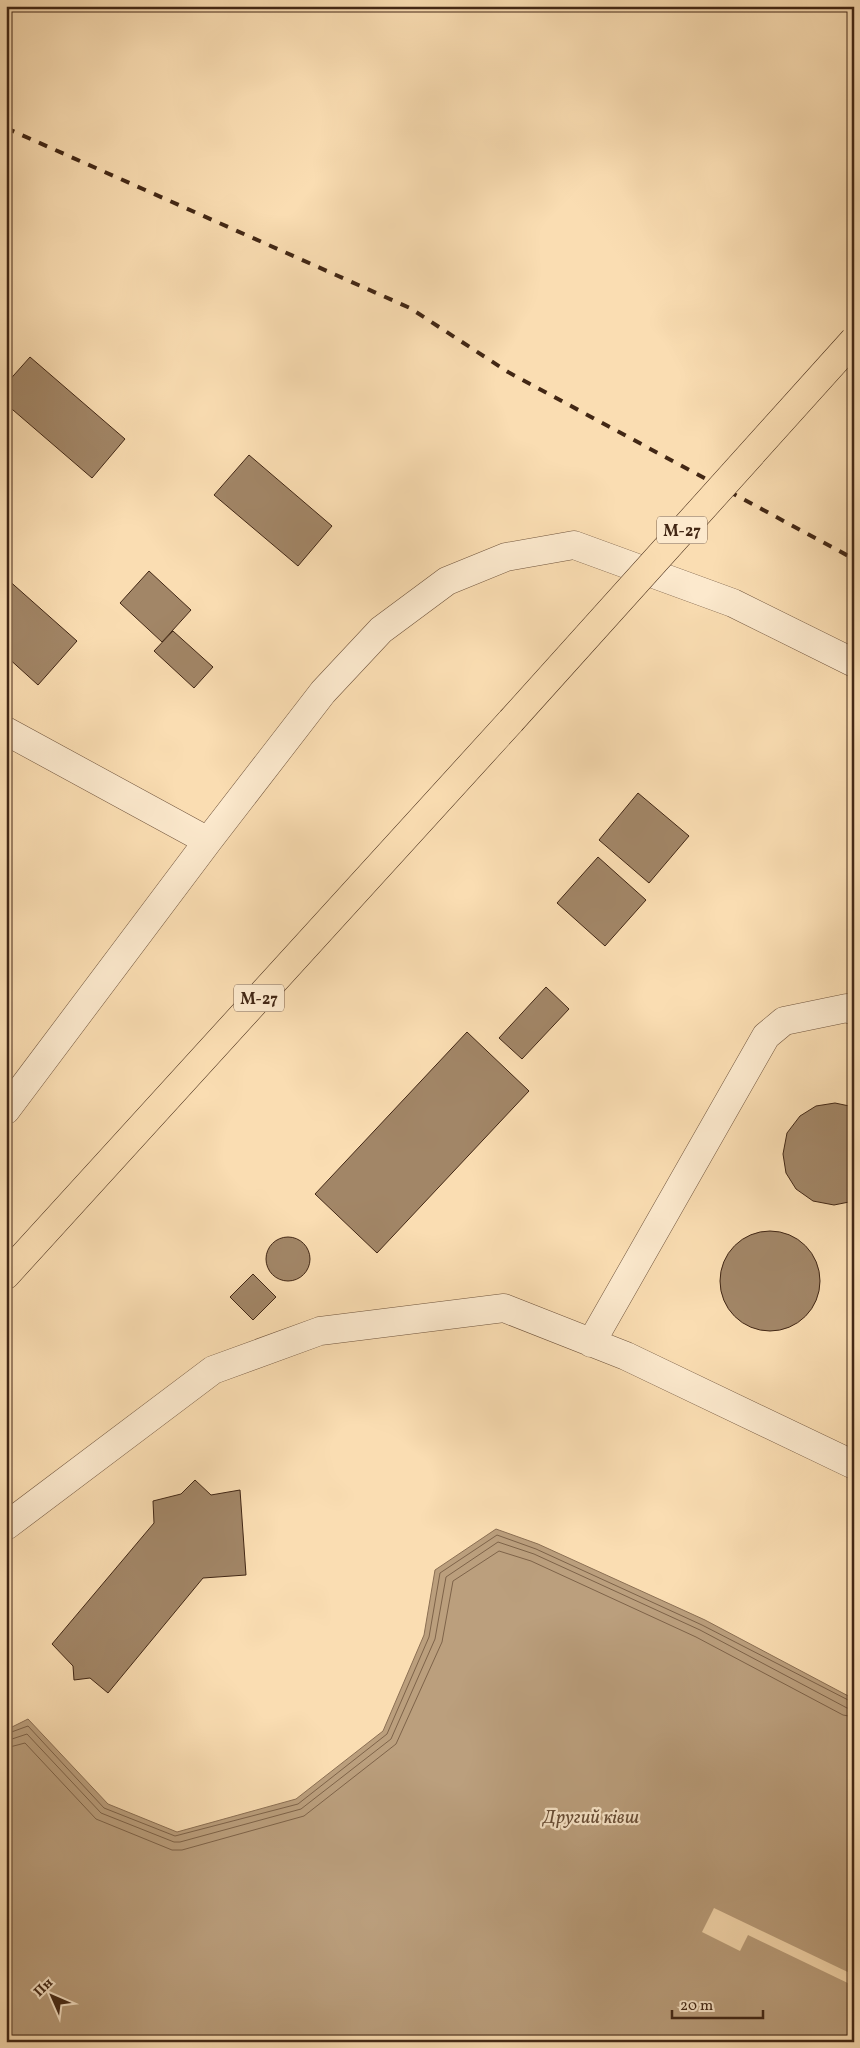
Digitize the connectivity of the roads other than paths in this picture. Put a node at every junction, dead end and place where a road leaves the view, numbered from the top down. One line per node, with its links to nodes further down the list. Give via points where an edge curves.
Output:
1 (854, 340): 7 (main road, М-27, bridge)
2 (854, 663): 4 (lane, via 733,603 574,545 506,557 447,582 381,630 323,692)
3 (6, 731): 4 (lane)
4 (208, 841): 6 (lane)
5 (854, 1011): 8 (lane, via 848,1008 784,1021 766,1036)
6 (6, 1110)
7 (6, 1275)
8 (591, 1343): 9 (lane, via 626,1356); 10 (lane, via 504,1308 320,1331 213,1370)
9 (854, 1465)
10 (6, 1526)

